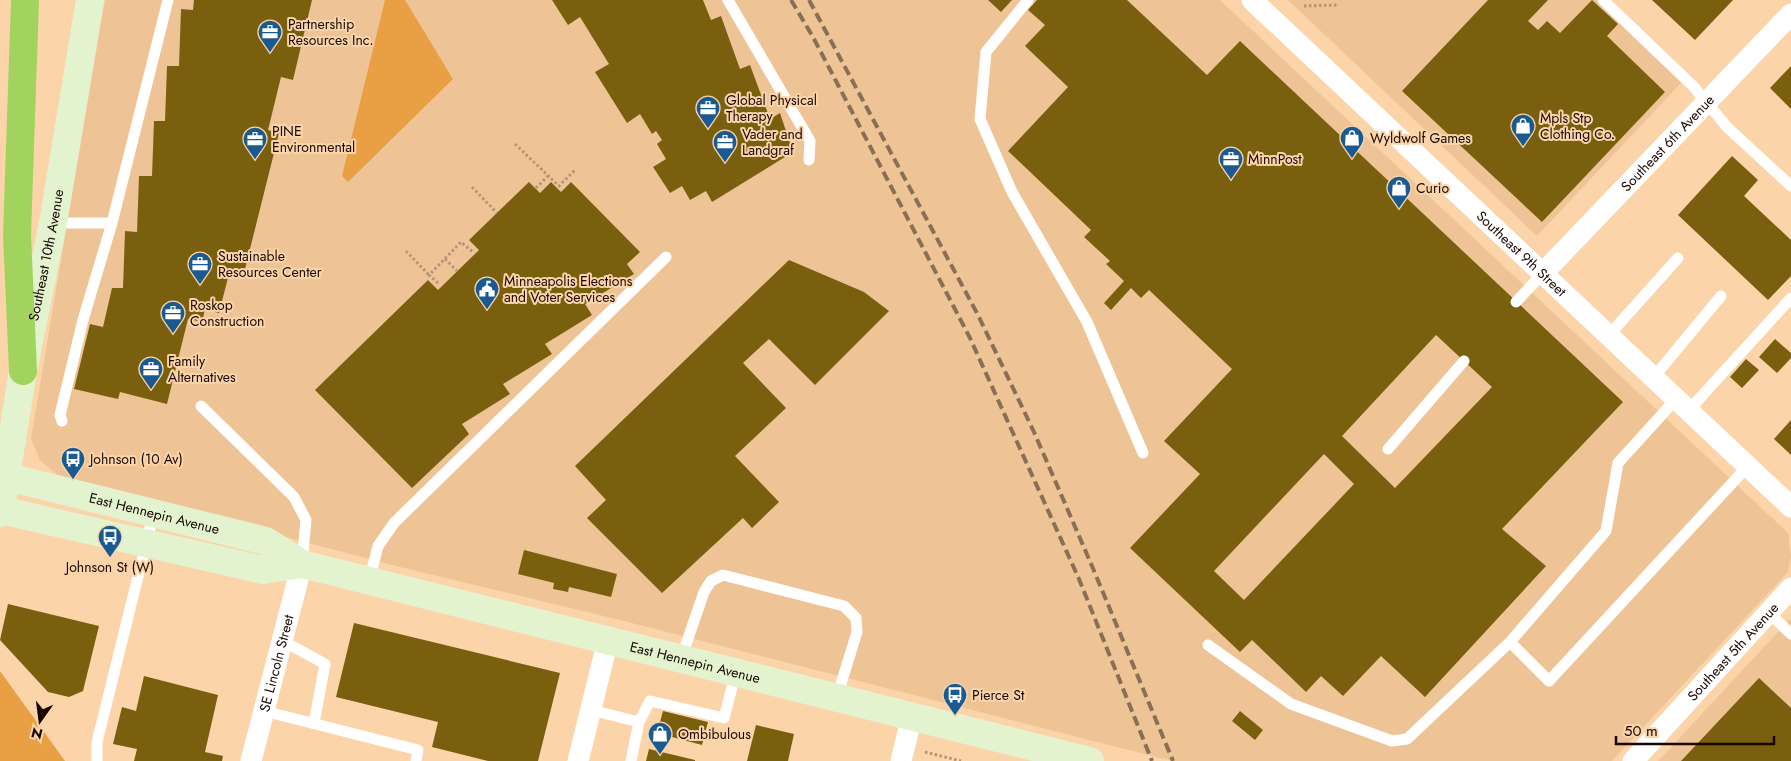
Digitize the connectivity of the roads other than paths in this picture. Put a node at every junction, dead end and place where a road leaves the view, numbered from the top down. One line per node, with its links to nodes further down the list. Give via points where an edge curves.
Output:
1 (25, 0): 22 (highway, via 17,236)
2 (90, 0): 12 (main road, Southeast 10th Avenue)
3 (168, 0): 13 (lane)
4 (728, 0): 10 (lane, via 810,140)
5 (1028, 0): 28 (lane, via 986,52 980,119 1012,192 1087,322)
6 (1252, 0): 16 (street, Southeast 9th Street)
7 (1603, 0): 9 (lane)
8 (1791, 14): 9 (street, Southeast 6th Avenue)
9 (1706, 102): 11 (lane, via 1727,127); 16 (street, Southeast 6th Avenue)
10 (810, 160)
11 (1791, 186)
12 (53, 223): 13 (lane); 22 (main road, Southeast 10th Avenue)
13 (112, 223): 26 (lane, via 83,320 60,415)
14 (666, 257): 36 (lane, via 394,523 378,546)
15 (1678, 258): 20 (lane)
16 (1543, 273): 19 (lane); 20 (street, Southeast 9th Street)
17 (1721, 296): 23 (lane)
18 (1791, 298): 24 (lane)
19 (1516, 302)
20 (1610, 335): 23 (street, Southeast 9th Street)
21 (1464, 361): 27 (lane)
22 (22, 371): 30 (main road, Southeast 10th Avenue)
23 (1654, 377): 24 (street, Southeast 9th Street)
24 (1683, 404): 29 (street, Southeast 9th Street); 42 (lane, via 1618,463 1606,530)
25 (201, 406): 35 (lane, via 294,497 306,520)
26 (62, 420)
27 (1388, 449)
28 (1143, 453)
29 (1748, 466): 31 (street, Southeast 9th Street); 42 (lane, via 1549,681)
30 (3, 475): 32 (main road, Southeast 10th Avenue); 33 (main road, East Hennepin Avenue)
31 (1791, 507)
32 (0, 511): 34 (main road, East Hennepin Avenue)
33 (154, 512): 34 (lane); 35 (main road, East Hennepin Avenue, via 266,540)
34 (146, 544): 35 (main road, East Hennepin Avenue, via 263,570); 53 (lane, via 97,742)
35 (302, 564): 36 (main road, East Hennepin Avenue); 41 (street, SE Lincoln Street)
36 (369, 581): 40 (main road, East Hennepin Avenue)
37 (1791, 588): 38 (street, Southeast 5th Avenue)
38 (1768, 612): 39 (lane); 59 (street, Southeast 5th Avenue)
39 (1791, 634)
40 (608, 640): 44 (main road, East Hennepin Avenue); 47 (street)
41 (283, 641): 48 (street, SE Lincoln Street); 51 (lane, via 325,664)
42 (1510, 642): 43 (lane, via 1407,739 1392,741 1291,704)
43 (1208, 644)
44 (680, 658): 45 (main road, East Hennepin Avenue); 46 (lane, via 704,592 711,581 723,575 844,606 856,618 858,632)
45 (736, 672): 46 (main road, East Hennepin Avenue); 50 (lane, via 724,718 650,701)
46 (837, 698): 49 (main road, East Hennepin Avenue)
47 (591, 710): 50 (lane); 56 (street)
48 (264, 711): 51 (lane); 54 (street, SE Lincoln Street)
49 (912, 716): 52 (street); 58 (main road, East Hennepin Avenue)
50 (639, 722): 57 (lane)
51 (314, 724): 55 (lane, via 418,750)
52 (902, 754)
53 (97, 761)
54 (251, 761)
55 (416, 761)
56 (578, 761)
57 (631, 761)
58 (1090, 761)
59 (1633, 761)

